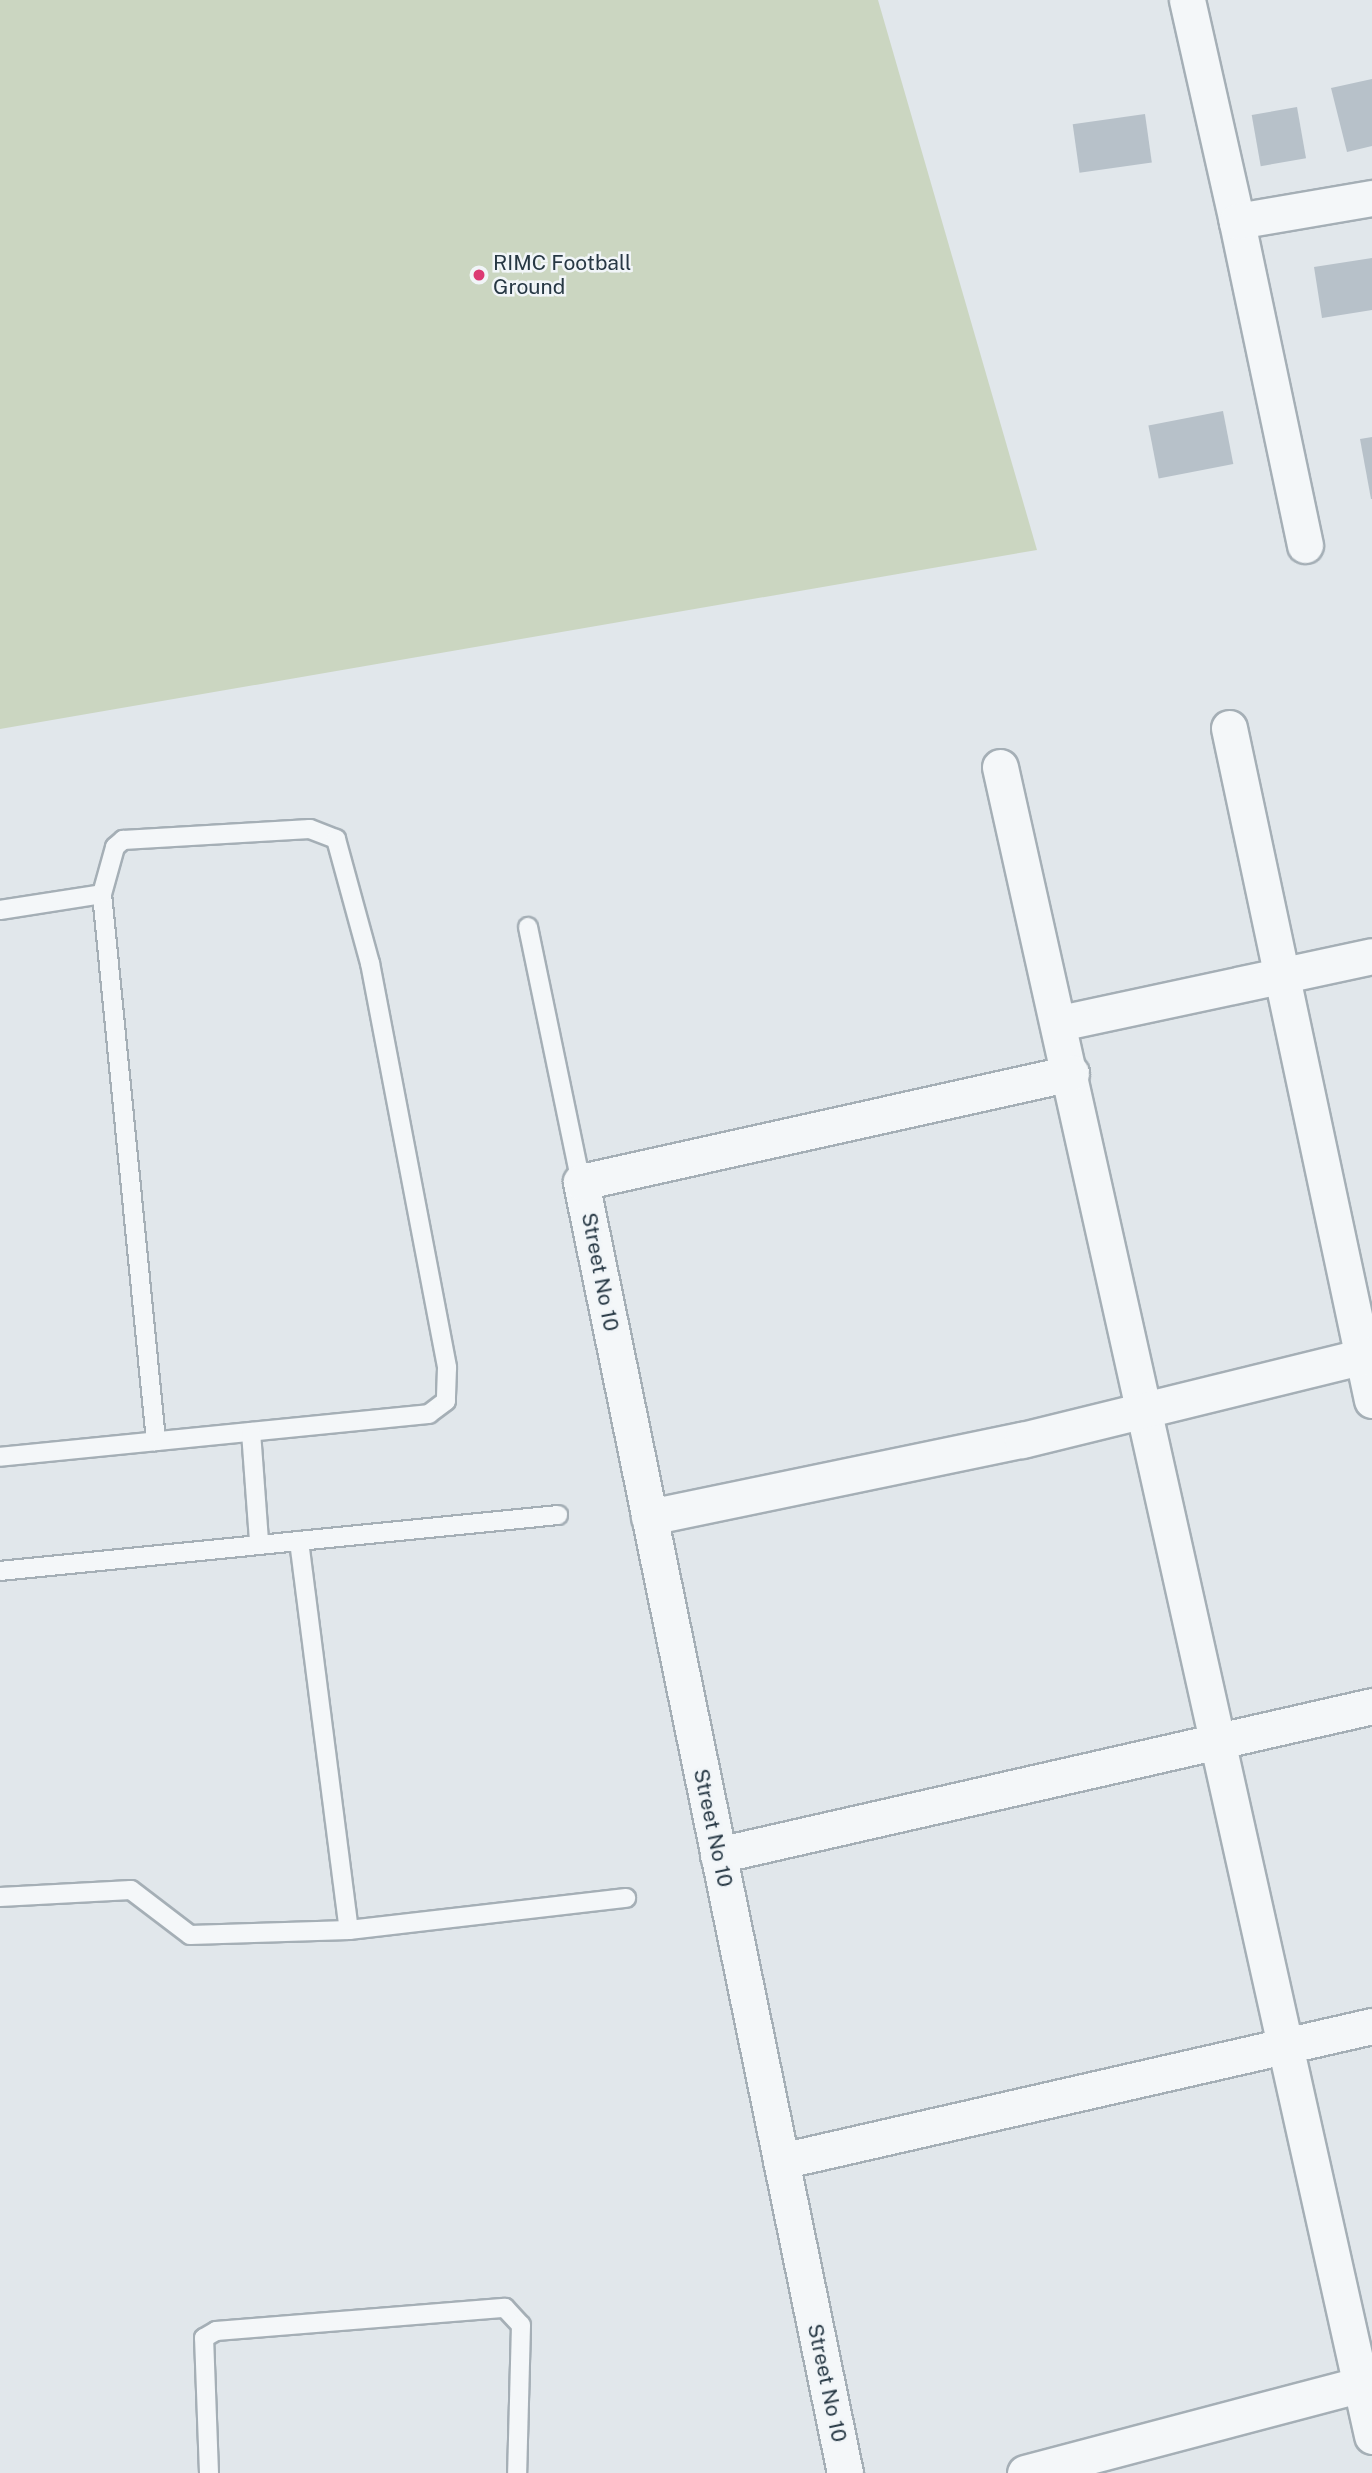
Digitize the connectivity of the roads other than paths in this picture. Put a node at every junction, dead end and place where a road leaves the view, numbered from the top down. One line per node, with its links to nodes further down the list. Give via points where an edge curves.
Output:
1 (1187, 0): 3 (street)
2 (1372, 198): 3 (street)
3 (1237, 221): 4 (street)
4 (1305, 545)
5 (1229, 728): 11 (street)
6 (1000, 767): 12 (street)
7 (102, 894): 8 (lane); 18 (lane, via 115,847 123,841 310,829 336,839 343,858 405,1128 447,1368 446,1401 429,1414); 19 (lane)
8 (0, 911)
9 (528, 927): 14 (lane)
10 (1372, 956): 11 (street)
11 (1284, 975): 12 (street); 15 (street)
12 (1060, 1023): 13 (street)
13 (1071, 1073): 14 (street); 17 (street)
14 (581, 1182): 22 (street, Street No 10)
15 (1367, 1355): 16 (street); 17 (street)
16 (1372, 1400)
17 (1144, 1405): 22 (street, via 1009,1443); 27 (street)
18 (251, 1432): 19 (lane); 24 (lane)
19 (156, 1441): 20 (lane)
20 (0, 1457)
21 (558, 1515): 23 (lane)
22 (649, 1517): 28 (street, Street No 10)
23 (299, 1541): 24 (lane); 31 (lane)
24 (259, 1542): 25 (lane)
25 (0, 1572)
26 (1372, 1706): 27 (street)
27 (1218, 1743): 28 (street); 33 (street)
28 (719, 1855): 34 (street, Street No 10)
29 (0, 1897): 31 (lane, via 131,1890 190,1935)
30 (626, 1898): 31 (lane)
31 (349, 1930)
32 (1372, 2026): 33 (street)
33 (1289, 2044): 34 (street); 35 (street)
34 (781, 2161): 39 (street, Street No 10)
35 (1367, 2383): 36 (street); 40 (street)
36 (1372, 2436)
37 (209, 2473): 38 (lane, via 204,2338 216,2331 505,2308 521,2325)
38 (517, 2473)
39 (845, 2473)
40 (1025, 2473)

